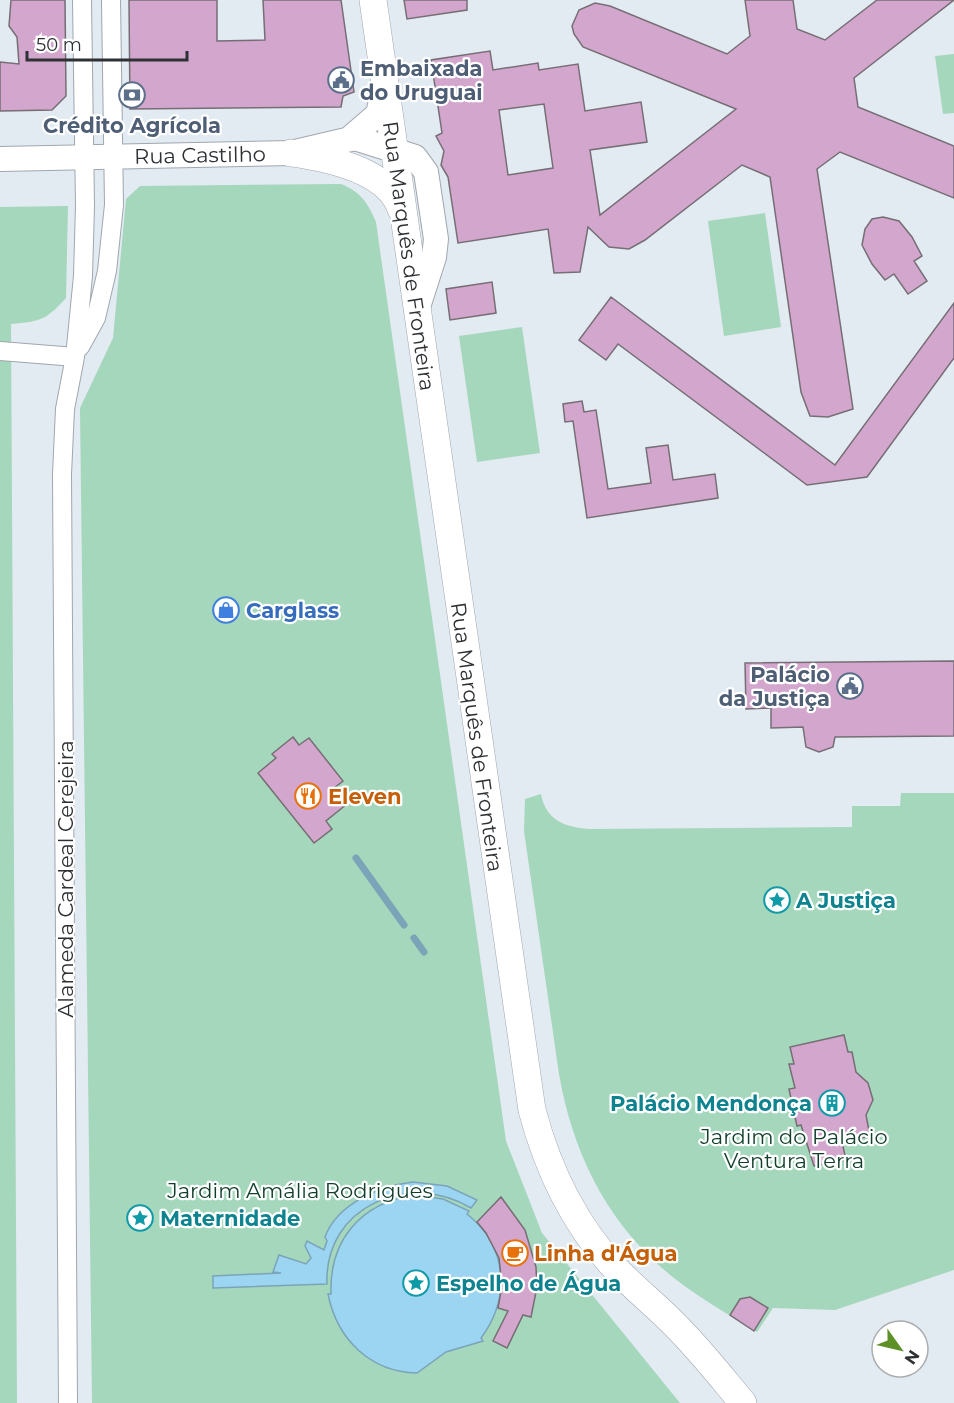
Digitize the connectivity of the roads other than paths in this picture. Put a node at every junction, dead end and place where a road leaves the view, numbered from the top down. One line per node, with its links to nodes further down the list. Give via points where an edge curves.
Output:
1 (82, 0): 4 (street)
2 (111, 0): 5 (street)
3 (373, 0): 6 (main road, Rua Marquês de Fronteira)
4 (83, 66): 5 (street, via 98,78); 11 (street)
5 (112, 66): 10 (street)
6 (384, 87): 7 (street, via 378,114); 8 (main road, Rua Marquês de Fronteira)
7 (349, 139): 8 (street, Rua Castilho, via 362,139); 9 (street, Rua Castilho)
8 (396, 151): 13 (main road, Rua Marquês de Fronteira); 14 (street, Rua Castilho, via 415,157 424,168 436,239)
9 (291, 153): 10 (street, Rua Castilho); 13 (main road, via 352,168 375,179 394,195)
10 (113, 157): 11 (street, Rua Castilho); 16 (street, via 114,205 107,271 96,318)
11 (84, 158): 12 (street, Rua Castilho); 16 (street, via 83,276)
12 (0, 159)
13 (402, 210): 14 (main road, Rua Marquês de Fronteira)
14 (417, 320): 18 (main road, Rua Marquês de Fronteira, via 527,1079 540,1139 564,1196 597,1247 688,1338)
15 (0, 351): 16 (street)
16 (75, 357): 17 (street, Alameda Cardeal Cerejeira, via 65,410 62,474)
17 (68, 1403)
18 (743, 1403)

